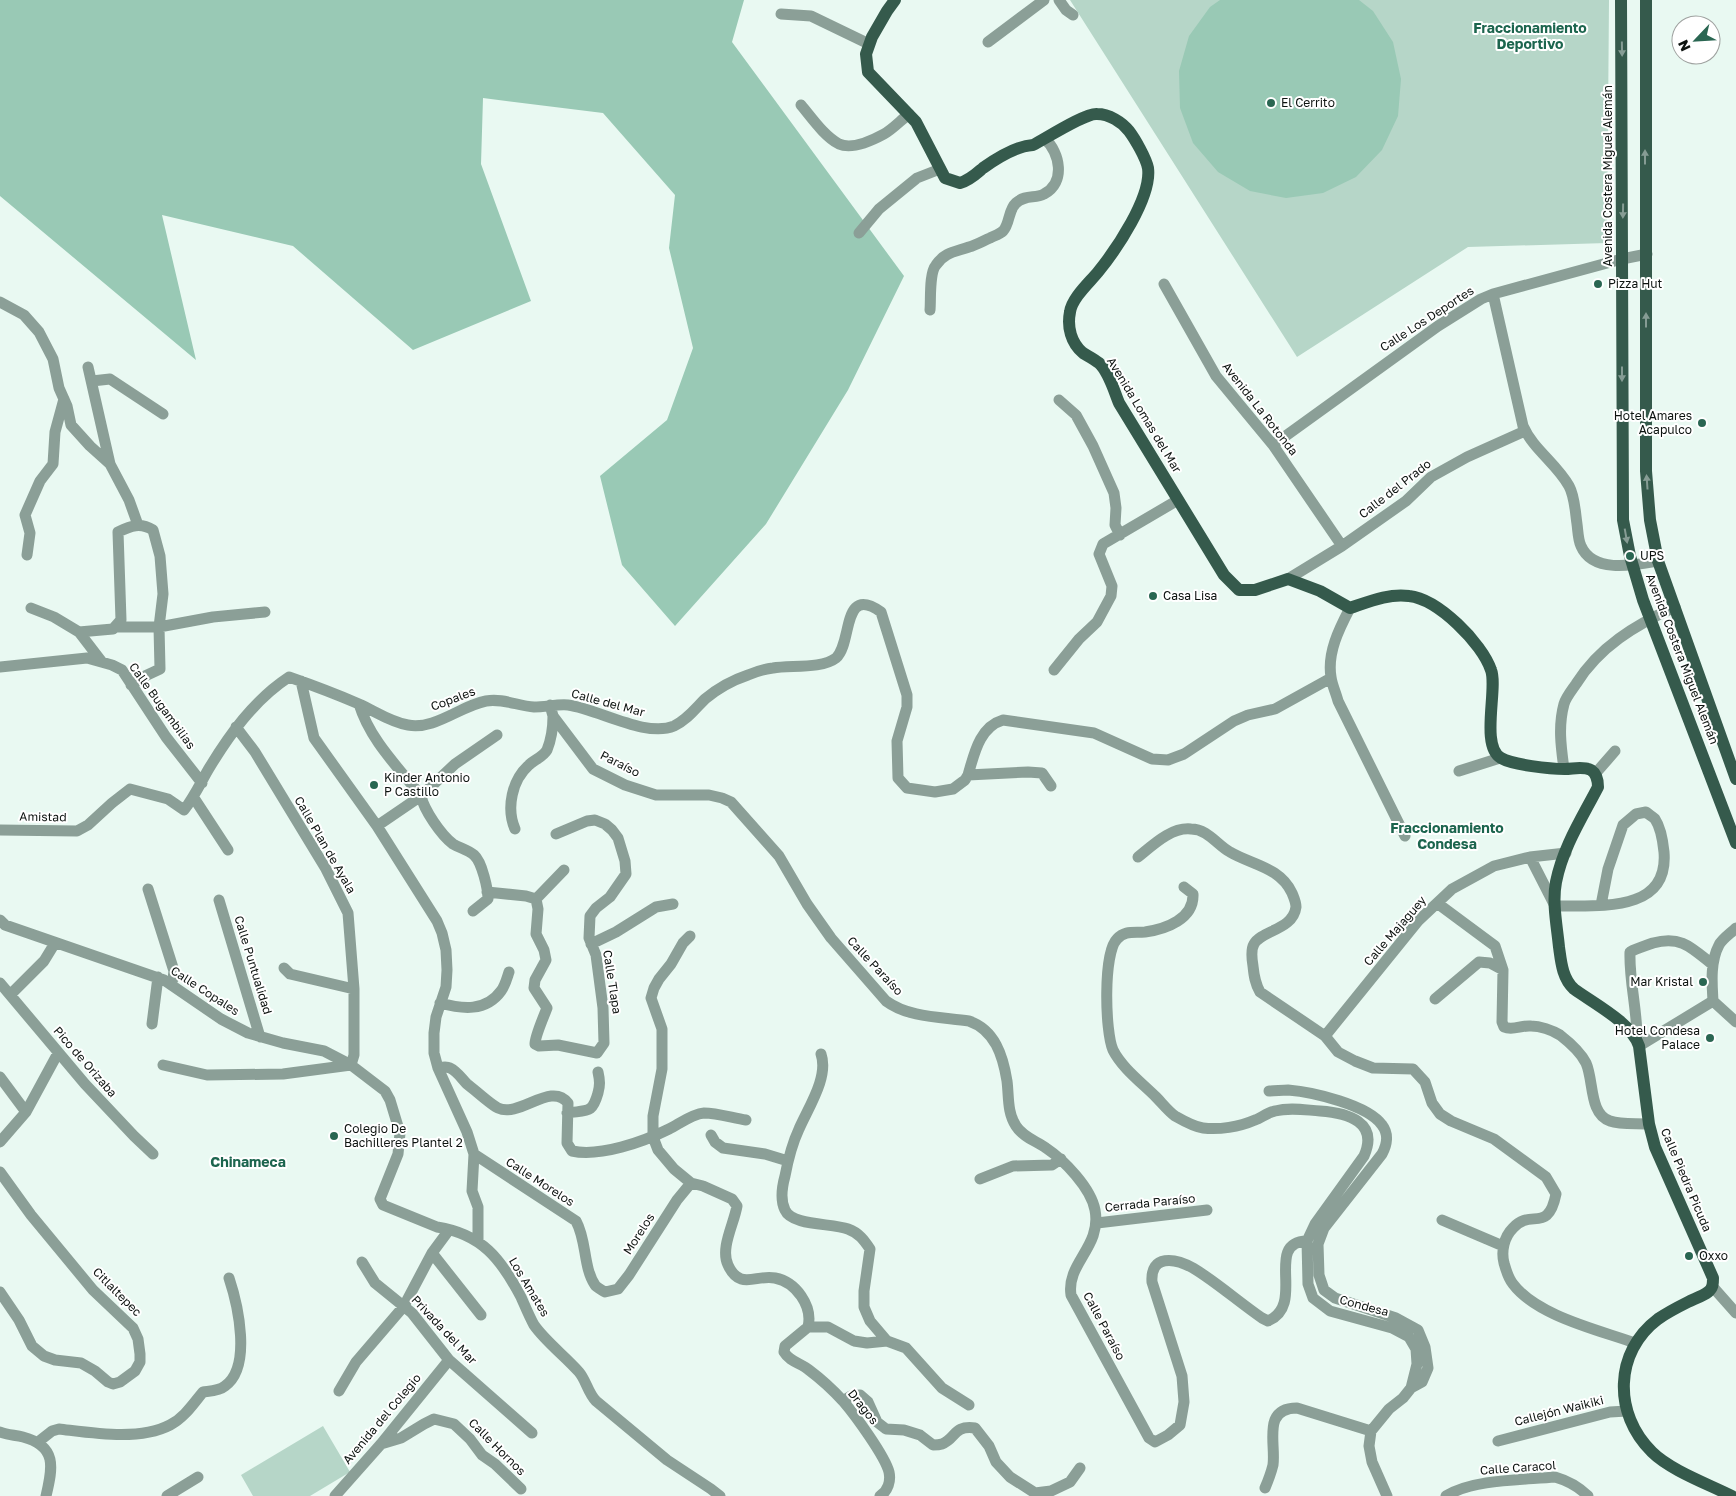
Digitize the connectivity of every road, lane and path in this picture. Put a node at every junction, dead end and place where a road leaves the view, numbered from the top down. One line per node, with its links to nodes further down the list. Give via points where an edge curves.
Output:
1 (895, 0): 9 (main road, Avenida Lomas del Mar)
2 (1044, 0): 8 (street)
3 (1059, 0): 7 (street)
4 (1621, 0): 16 (main road, Avenida Costera Miguel Alemán, one-way to 16)
5 (1646, 0): 15 (main road, Avenida Costera Miguel Alemán, one-way to 5)
6 (781, 14): 9 (street, via 811,16)
7 (1073, 15)
8 (988, 42)
9 (869, 44): 11 (main road, Avenida Lomas del Mar, via 866,54 868,72)
10 (801, 105): 11 (street, via 831,139 842,146 886,134)
11 (909, 114): 13 (main road, Avenida Lomas del Mar)
12 (1045, 139): 13 (main road, Avenida Lomas del Mar, via 1002,156 968,181 960,183 945,178); 20 (street, via 1052,146 1058,162 1056,184 1044,195 1027,197 1014,204 1005,230 999,234 954,250 942,258 934,267); 29 (main road, Avenida Lomas del Mar, via 1096,113 1122,123 1134,138 1148,168 1145,194 1131,224 1111,255 1083,288 1070,310 1069,325 1072,338 1082,352 1100,363 1119,403)
13 (940, 169): 14 (street, via 917,178 880,209)
14 (859, 233)
15 (1647, 254): 16 (street, Calle Los Deportes); 34 (main road, Avenida Costera Miguel Alemán, one-way to 15, via 1650,520 1646,471)
16 (1622, 259): 18 (street, Calle Los Deportes); 35 (main road, Avenida Costera Miguel Alemán, one-way to 35, via 1623,520)
17 (1164, 284): 27 (street, Avenida La Rotonda, via 1216,376)
18 (1493, 294): 26 (street); 27 (street, Calle Los Deportes, via 1438,326)
19 (0, 302): 23 (street, via 24,315 39,332 53,359)
20 (930, 310)
21 (88, 368): 22 (street)
22 (92, 381): 25 (street, via 110,379); 28 (street)
23 (64, 400): 28 (street, via 71,425); 33 (street, via 55,432 53,464 40,481 25,515 30,533)
24 (1059, 400): 31 (street, via 1076,415 1093,446 1114,493 1115,525)
25 (163, 414)
26 (1525, 430): 32 (street, Calle del Prado, via 1467,456 1431,477 1406,501); 35 (street, via 1571,489 1584,552 1604,564)
27 (1272, 445): 32 (street, Avenida La Rotonda)
28 (110, 464): 30 (street)
29 (1178, 500): 31 (street); 36 (main road, Avenida Lomas del Mar, via 1224,575 1239,590 1256,590)
30 (138, 525): 42 (street, via 118,532 121,620); 43 (street, via 153,530 160,556 163,594)
31 (1120, 534): 47 (street, via 1103,544 1099,554 1112,586 1111,596 1097,622)
32 (1342, 546): 36 (street, Calle del Prado)
33 (27, 555)
34 (1658, 561): 35 (street); 37 (main road, Avenida Costera Miguel Alemán)
35 (1633, 565): 41 (main road, Avenida Costera Miguel Alemán)
36 (1288, 579): 39 (main road, via 1320,591)
37 (1675, 607): 41 (street); 62 (main road, Avenida Costera Miguel Alemán)
38 (31, 608): 44 (street, via 54,616)
39 (1350, 608): 48 (street, via 1333,649); 57 (main road, via 1381,598 1410,596 1433,604 1462,628 1480,646 1492,671 1491,734)
40 (265, 612): 43 (street)
41 (1650, 618): 58 (street, via 1604,650 1583,673 1566,700 1560,737); 73 (main road, Avenida Costera Miguel Alemán)
42 (115, 627): 43 (street); 44 (street)
43 (159, 627): 50 (street, via 160,669)
44 (79, 632): 45 (street)
45 (102, 662): 46 (street, Calle Bugambilias, via 79,658); 50 (street, Calle Bugambilias, via 122,670)
46 (0, 667)
47 (1054, 670)
48 (1331, 678): 61 (street, via 1275,709 1234,721 1184,754 1168,760 1152,759 1094,733 1002,720 995,722 979,740); 72 (street, via 1338,701)
49 (301, 681): 51 (street, Copales); 54 (street, via 289,677 283,681); 68 (street, via 314,738)
50 (131, 685): 63 (street, Calle Bugambilias)
51 (359, 704): 52 (street, Copales, via 408,725 427,724 487,701 500,700); 66 (street, via 379,745)
52 (534, 707): 53 (street, Calle del Mar)
53 (552, 711): 61 (street, Calle del Mar, via 567,705 641,728 673,726 687,718 714,692 746,675 772,668 825,663 835,658 842,650 854,608 862,604 871,605 881,612 905,686 907,707 897,741 898,778 907,788 935,792 953,789); 65 (street, Paraíso, via 593,769 625,785 656,795); 69 (street, via 553,726 547,749 525,769 511,798)
54 (236, 727): 63 (street); 101 (street, Calle Plan de Ayala, via 255,752 326,869 348,913)
55 (497, 736): 66 (street, via 455,764)
56 (1615, 751): 60 (street)
57 (1500, 758): 58 (main road); 59 (street)
58 (1564, 769): 60 (main road, via 1581,768)
59 (1459, 771)
60 (1595, 774): 75 (main road, via 1598,787)
61 (968, 775): 64 (street, via 1042,773)
62 (1736, 779)
63 (202, 783): 67 (street)
64 (1051, 786)
65 (709, 795): 128 (street, Calle Paraíso, via 731,802 779,856 831,938 886,1001 907,1011 969,1020 991,1035 1001,1054 1009,1108 1016,1126)
66 (421, 796): 68 (street); 81 (street, via 440,829 453,843 480,862)
67 (194, 798): 70 (street, Amistad, via 184,810 168,799 130,789 77,831); 74 (street)
68 (377, 826): 105 (street, via 442,933 447,970 446,987)
69 (515, 829)
70 (0, 830)
71 (556, 834): 93 (street, via 595,820 605,824 618,838 626,874 610,897 590,916)
72 (1405, 836)
73 (1736, 843)
74 (228, 850)
75 (1566, 853): 77 (street, Calle Majaguey); 87 (main road, via 1556,882)
76 (1138, 857): 108 (street, via 1164,837 1192,828 1205,832 1230,853 1272,870 1283,878 1295,901 1293,916 1278,930 1255,942 1252,962 1255,982 1260,992)
77 (1530, 857): 84 (street, Calle Majaguey, via 1494,866 1452,888); 87 (street)
78 (564, 870): 82 (street)
79 (1184, 887): 138 (street, via 1193,894 1193,903 1183,919 1150,931 1123,933 1113,946 1106,978 1113,1050 1175,1116 1201,1128 1222,1129 1287,1109 1334,1112 1359,1121 1369,1138 1368,1147 1315,1224)
80 (148, 889): 100 (street, via 174,971)
81 (488, 894): 82 (street); 88 (street, via 488,899)
82 (536, 899): 93 (street, Calle Tlapa, via 536,934 546,960 534,988 547,1008 535,1044 558,1044 597,1053 604,1043 603,1008 596,955)
83 (219, 900): 109 (street, Calle Puntualidad)
84 (1437, 903): 95 (street, via 1495,946); 108 (street, Calle Majaguey)
85 (673, 904): 93 (street, Calle Tlapa, via 656,907)
86 (1601, 905): 86 (street, via 1639,899 1660,882 1665,864 1663,839 1655,819 1646,812 1636,814 1623,825 1608,869); 87 (street)
87 (1555, 906): 110 (main road, via 1561,969 1572,987 1621,1022)
88 (472, 911)
89 (0, 920): 92 (street, via 5,925)
90 (1736, 928): 94 (street, via 1719,945)
91 (690, 936): 124 (street, via 659,979 651,998 662,1029 662,1069 653,1116)
92 (55, 943): 98 (street, Calle Copales); 102 (street, via 44,961)
93 (591, 944)
94 (1713, 965): 104 (street); 110 (street, Calle Piedra Picuda, via 1687,944 1677,941 1664,940 1630,952)
95 (1502, 966): 103 (street, via 1480,962); 122 (street, via 1504,1027 1530,1025 1560,1035 1585,1062 1598,1112 1603,1118 1612,1122)
96 (284, 968): 101 (street, via 290,974)
97 (509, 972): 105 (street, via 502,990 490,1002 476,1008)
98 (158, 977): 100 (street, Calle Copales); 107 (street, Calle Copales)
99 (0, 983): 102 (street, Pico de Orizaba)
100 (170, 983): 109 (street, Calle Copales, via 221,1019)
101 (354, 989): 114 (street, Calle Plan de Ayala, via 354,1056)
102 (11, 994): 111 (street, Pico de Orizaba)
103 (1435, 999)
104 (1713, 1002): 106 (street); 110 (street)
105 (440, 1003): 115 (street, via 434,1033)
106 (1736, 1022)
107 (152, 1024)
108 (1325, 1036): 139 (street, via 1338,1052 1373,1068 1413,1069 1425,1082 1432,1103 1440,1114 1494,1139 1546,1177 1556,1194 1553,1208 1543,1218 1522,1221 1514,1226)
109 (260, 1037): 114 (street, Calle Copales, via 324,1051)
110 (1638, 1042): 122 (main road, Calle Piedra Picuda)
111 (58, 1053): 119 (street); 126 (street, Pico de Orizaba)
112 (821, 1054): 129 (street, via 820,1084)
113 (163, 1065): 114 (street, via 207,1075 283,1074)
114 (351, 1065): 136 (street, Los Amates, via 385,1091 400,1133 398,1154 380,1199 383,1205)
115 (438, 1068): 120 (street, via 453,1070 499,1109 513,1109 554,1096 568,1103); 127 (street, via 468,1132)
116 (598, 1072): 120 (street, via 600,1086 594,1106)
117 (0, 1077): 119 (street)
118 (1269, 1091): 138 (street, via 1288,1090 1353,1105 1375,1116 1384,1126 1387,1136 1382,1154)
119 (26, 1112): 125 (street)
120 (568, 1113): 124 (street, via 567,1143 572,1150 579,1152 617,1149)
121 (746, 1120): 124 (street, via 704,1113)
122 (1649, 1124): 143 (main road, Calle Piedra Picuda, via 1655,1147 1713,1278)
123 (711, 1135): 129 (street, via 723,1148)
124 (653, 1137): 132 (street, via 658,1150)
125 (0, 1142)
126 (153, 1154)
127 (474, 1154): 137 (street, via 472,1191 478,1207); 145 (street, Calle Morelos, via 576,1221 581,1230 589,1270 596,1286)
128 (1061, 1159): 131 (street, via 1052,1166 1012,1166); 135 (street, Calle Paraíso, via 1090,1194)
129 (788, 1160): 150 (street, via 782,1200 785,1212 795,1220 849,1229 863,1238 870,1249 864,1307 870,1321)
130 (0, 1172): 144 (street, Citlaltepec, via 31,1215 94,1290 133,1328 140,1362 130,1376 113,1384 81,1363 44,1356 32,1346)
131 (980, 1179)
132 (691, 1183): 145 (street, Morelos, via 618,1289); 149 (street, via 732,1199 737,1206 725,1244 727,1264 736,1277 746,1280 775,1278 796,1288 809,1312)
133 (1207, 1210): 135 (street, Cerrada Paraíso)
134 (1442, 1220): 139 (street)
135 (1097, 1222): 138 (street, Calle Paraíso, via 1088,1250 1073,1273 1071,1295 1141,1425 1155,1442 1180,1425 1184,1402 1182,1376 1152,1282 1151,1272 1156,1264 1164,1260 1175,1261 1192,1268 1268,1321 1280,1312 1287,1292 1285,1255 1289,1247 1297,1241)
136 (449, 1230): 137 (street, Los Amates); 140 (street)
137 (478, 1241): 170 (street, Los Amates, via 506,1272 534,1324 581,1374 592,1397 667,1460)
138 (1312, 1242): 157 (street, Condesa, via 1308,1284 1313,1298 1330,1311 1392,1328 1409,1337 1416,1349 1417,1364 1411,1388 1389,1409)
139 (1503, 1246): 151 (street, via 1506,1270 1523,1295 1553,1314)
140 (432, 1253): 146 (street); 148 (street)
141 (362, 1262): 146 (street, Privada del Mar, via 375,1283)
142 (229, 1278): 161 (street, via 241,1334 234,1379 221,1389 203,1392 172,1424 153,1432 115,1435 59,1429)
143 (1712, 1286): 147 (street, Calle Piedra Picuda); 151 (main road, via 1707,1293 1659,1319)
144 (0, 1292)
145 (605, 1292)
146 (408, 1309): 152 (street, Privada del Mar); 153 (street, via 356,1362)
147 (1736, 1314)
148 (481, 1315)
149 (808, 1327): 150 (street, via 828,1327 854,1341); 154 (street, Dragos, via 785,1346 784,1352 788,1358 808,1368)
150 (886, 1341): 155 (street, via 906,1348 942,1388)
151 (1636, 1342): 156 (main road, via 1628,1357 1624,1376)
152 (450, 1360): 158 (street, Privada del Mar); 162 (street, Avenida del Colegio)
153 (339, 1392)
154 (843, 1401): 163 (street, via 860,1395 868,1402 877,1422 886,1429 920,1435 933,1445 943,1444 966,1426 975,1428 996,1462 1010,1477 1035,1493 1051,1492 1070,1482); 171 (street, Dragos, via 889,1473 889,1484 885,1494)
155 (969, 1405)
156 (1627, 1411): 160 (street, Callejón Waikiki, via 1610,1412); 175 (main road, via 1638,1434 1653,1453)
157 (1372, 1432): 165 (street, via 1288,1408 1279,1413 1274,1422 1273,1465); 172 (street, via 1369,1446 1372,1462)
158 (532, 1433)
159 (1, 1434): 161 (street)
160 (1498, 1441)
161 (38, 1442): 167 (street, via 48,1453 51,1467)
162 (381, 1444): 166 (street, Calle Hornos, via 401,1438 434,1419 454,1424 482,1455); 169 (street, Avenida del Colegio)
163 (1080, 1468)
164 (198, 1477): 168 (street)
165 (1265, 1488)
166 (521, 1489)
167 (46, 1496)
168 (167, 1496)
169 (335, 1496)
170 (720, 1496)
171 (880, 1496)
172 (1387, 1496)
173 (1446, 1496): 174 (street, Calle Caracol, via 1470,1485 1555,1477 1568,1480)
174 (1588, 1496)
175 (1732, 1496)

